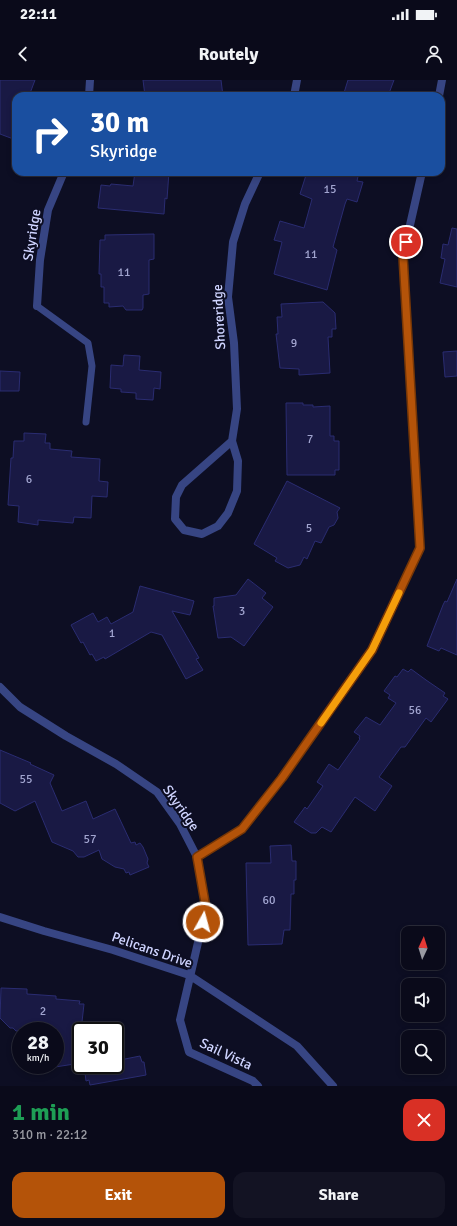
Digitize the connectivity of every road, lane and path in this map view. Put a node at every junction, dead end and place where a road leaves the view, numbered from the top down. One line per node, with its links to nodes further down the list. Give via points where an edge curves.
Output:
1 (90, 80): 4 (street)
2 (297, 80): 5 (street)
3 (442, 80): 6 (street)
4 (89, 92)
5 (295, 92)
6 (440, 92)
7 (62, 176): 10 (street, Skyridge, via 48,210 40,260)
8 (258, 176): 12 (street, Shoreridge, via 245,204 233,242 228,297 234,343 237,409)
9 (421, 176): 14 (street, via 403,256 420,548 372,650 282,778 242,829)
10 (37, 306): 11 (lane, via 88,343 92,366)
11 (86, 422)
12 (232, 441): 12 (street, Shoreridge, via 238,461 237,491 228,513 218,526 202,534 184,530 175,519 176,497 182,485)
13 (0, 687): 14 (street, Skyridge, via 20,707 116,764 157,792 180,824)
14 (197, 857): 16 (street, Sail Vista, via 206,908)
15 (0, 917): 16 (street, Pelicans Drive)
16 (189, 975): 17 (street, Sail Vista, via 180,1020 189,1052 253,1081); 18 (street, Pelicans Drive, via 298,1046)
17 (258, 1086)
18 (333, 1086)

